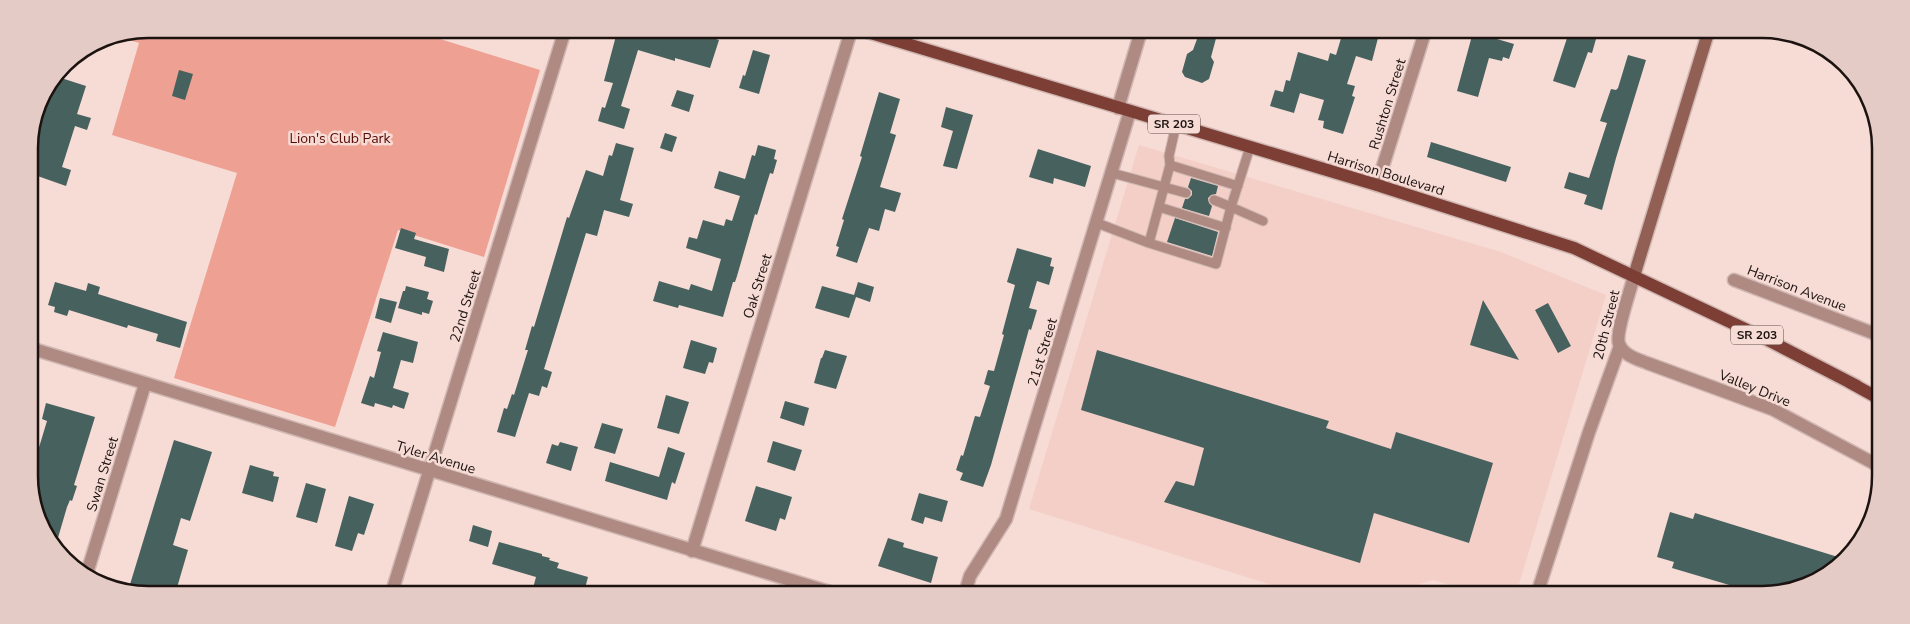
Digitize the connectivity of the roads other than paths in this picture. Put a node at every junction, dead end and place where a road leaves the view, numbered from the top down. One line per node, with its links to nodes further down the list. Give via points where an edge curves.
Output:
1 (563, 38): 31 (street, 22nd Street)
2 (849, 38): 32 (street, Oak Street)
3 (890, 38): 7 (main road, Harrison Boulevard / SR 203)
4 (1139, 38): 7 (street, 21st Street)
5 (1423, 38): 12 (street, Rushton Street)
6 (1706, 38): 23 (main road, 20th Street)
7 (1124, 109): 8 (main road, Harrison Boulevard / SR 203); 11 (street, 21st Street)
8 (1176, 125): 9 (main road, Harrison Boulevard / SR 203); 10 (lane)
9 (1250, 147): 12 (main road, Harrison Boulevard / SR 203); 14 (lane)
10 (1170, 165): 13 (lane); 14 (lane)
11 (1112, 173): 13 (lane); 20 (street, 21st Street)
12 (1377, 185): 23 (main road, Harrison Boulevard / SR 203, via 1574,248)
13 (1164, 186): 15 (lane); 18 (lane)
14 (1238, 186): 17 (lane)
15 (1186, 193)
16 (1214, 200): 17 (lane)
17 (1231, 207): 19 (lane); 21 (lane)
18 (1158, 208): 21 (lane); 22 (lane)
19 (1263, 221)
20 (1097, 223): 22 (lane); 36 (street, 21st Street, via 1006,519)
21 (1226, 228): 22 (lane, via 1216,264)
22 (1149, 243)
23 (1634, 276): 26 (street, 20th Street, via 1618,335); 29 (main road, Harrison Boulevard / SR 203, via 1766,339)
24 (1734, 280): 25 (street, Harrison Avenue)
25 (1872, 333)
26 (1620, 346): 30 (street, Valley Drive, via 1637,359 1772,409); 37 (street, 20th Street)
27 (38, 351): 28 (street, Tyler Avenue)
28 (145, 384): 31 (street, Tyler Avenue); 33 (street, Swan Street)
29 (1872, 395)
30 (1872, 462)
31 (430, 470): 32 (street, Tyler Avenue); 34 (street, 22nd Street)
32 (692, 550): 35 (street, Tyler Avenue)
33 (87, 569)
34 (394, 586)
35 (810, 586)
36 (967, 586)
37 (1540, 586)

